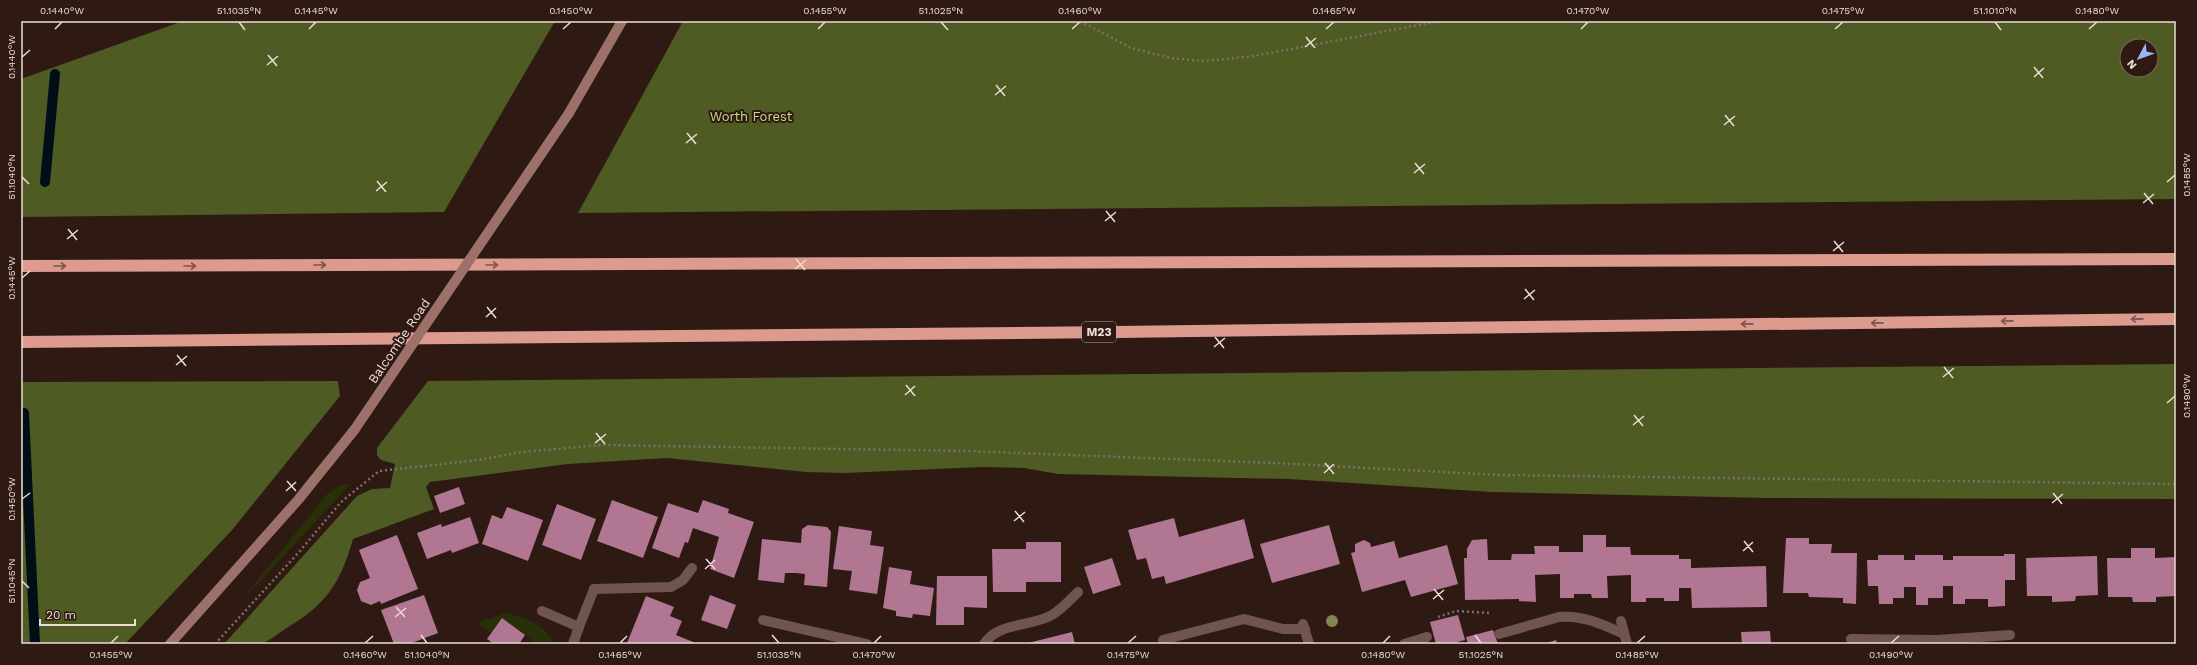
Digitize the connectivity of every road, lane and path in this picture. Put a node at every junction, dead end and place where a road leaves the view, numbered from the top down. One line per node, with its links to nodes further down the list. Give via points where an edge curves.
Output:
1 (1080, 21): 2 (path, via 1131,48 1170,58 1203,61 1254,56)
2 (1440, 21)
3 (619, 23): 24 (main road, Balcombe Road, bridge, via 569,113 355,429 298,500)
4 (2176, 259): 5 (highway, one-way to 4)
5 (21, 266)
6 (2176, 319): 7 (highway, M23, one-way to 7)
7 (21, 342)
8 (2176, 484): 25 (path, via 1498,475 967,451 601,445 522,452 479,460 380,471 341,502)
9 (692, 568): 15 (street, via 683,580 671,587 594,589)
10 (1078, 592): 28 (street, via 1052,615 1003,630 992,635)
11 (542, 611): 15 (street)
12 (1494, 613): 19 (path, via 1456,612 1426,620)
13 (763, 620): 23 (street)
14 (1621, 621): 17 (street)
15 (578, 627): 26 (street)
16 (1500, 634): 17 (street, via 1569,616 1590,619)
17 (1624, 634): 31 (street)
18 (2010, 635): 22 (street)
19 (1425, 638): 30 (street)
20 (1851, 639): 22 (street)
21 (1163, 640): 29 (street, via 1244,619 1283,629 1304,627)
22 (1937, 642)
23 (854, 643): 27 (street)
24 (170, 644)
25 (215, 644)
26 (573, 644)
27 (867, 644)
28 (984, 644)
29 (1309, 644)
30 (1404, 644)
31 (1627, 644)

